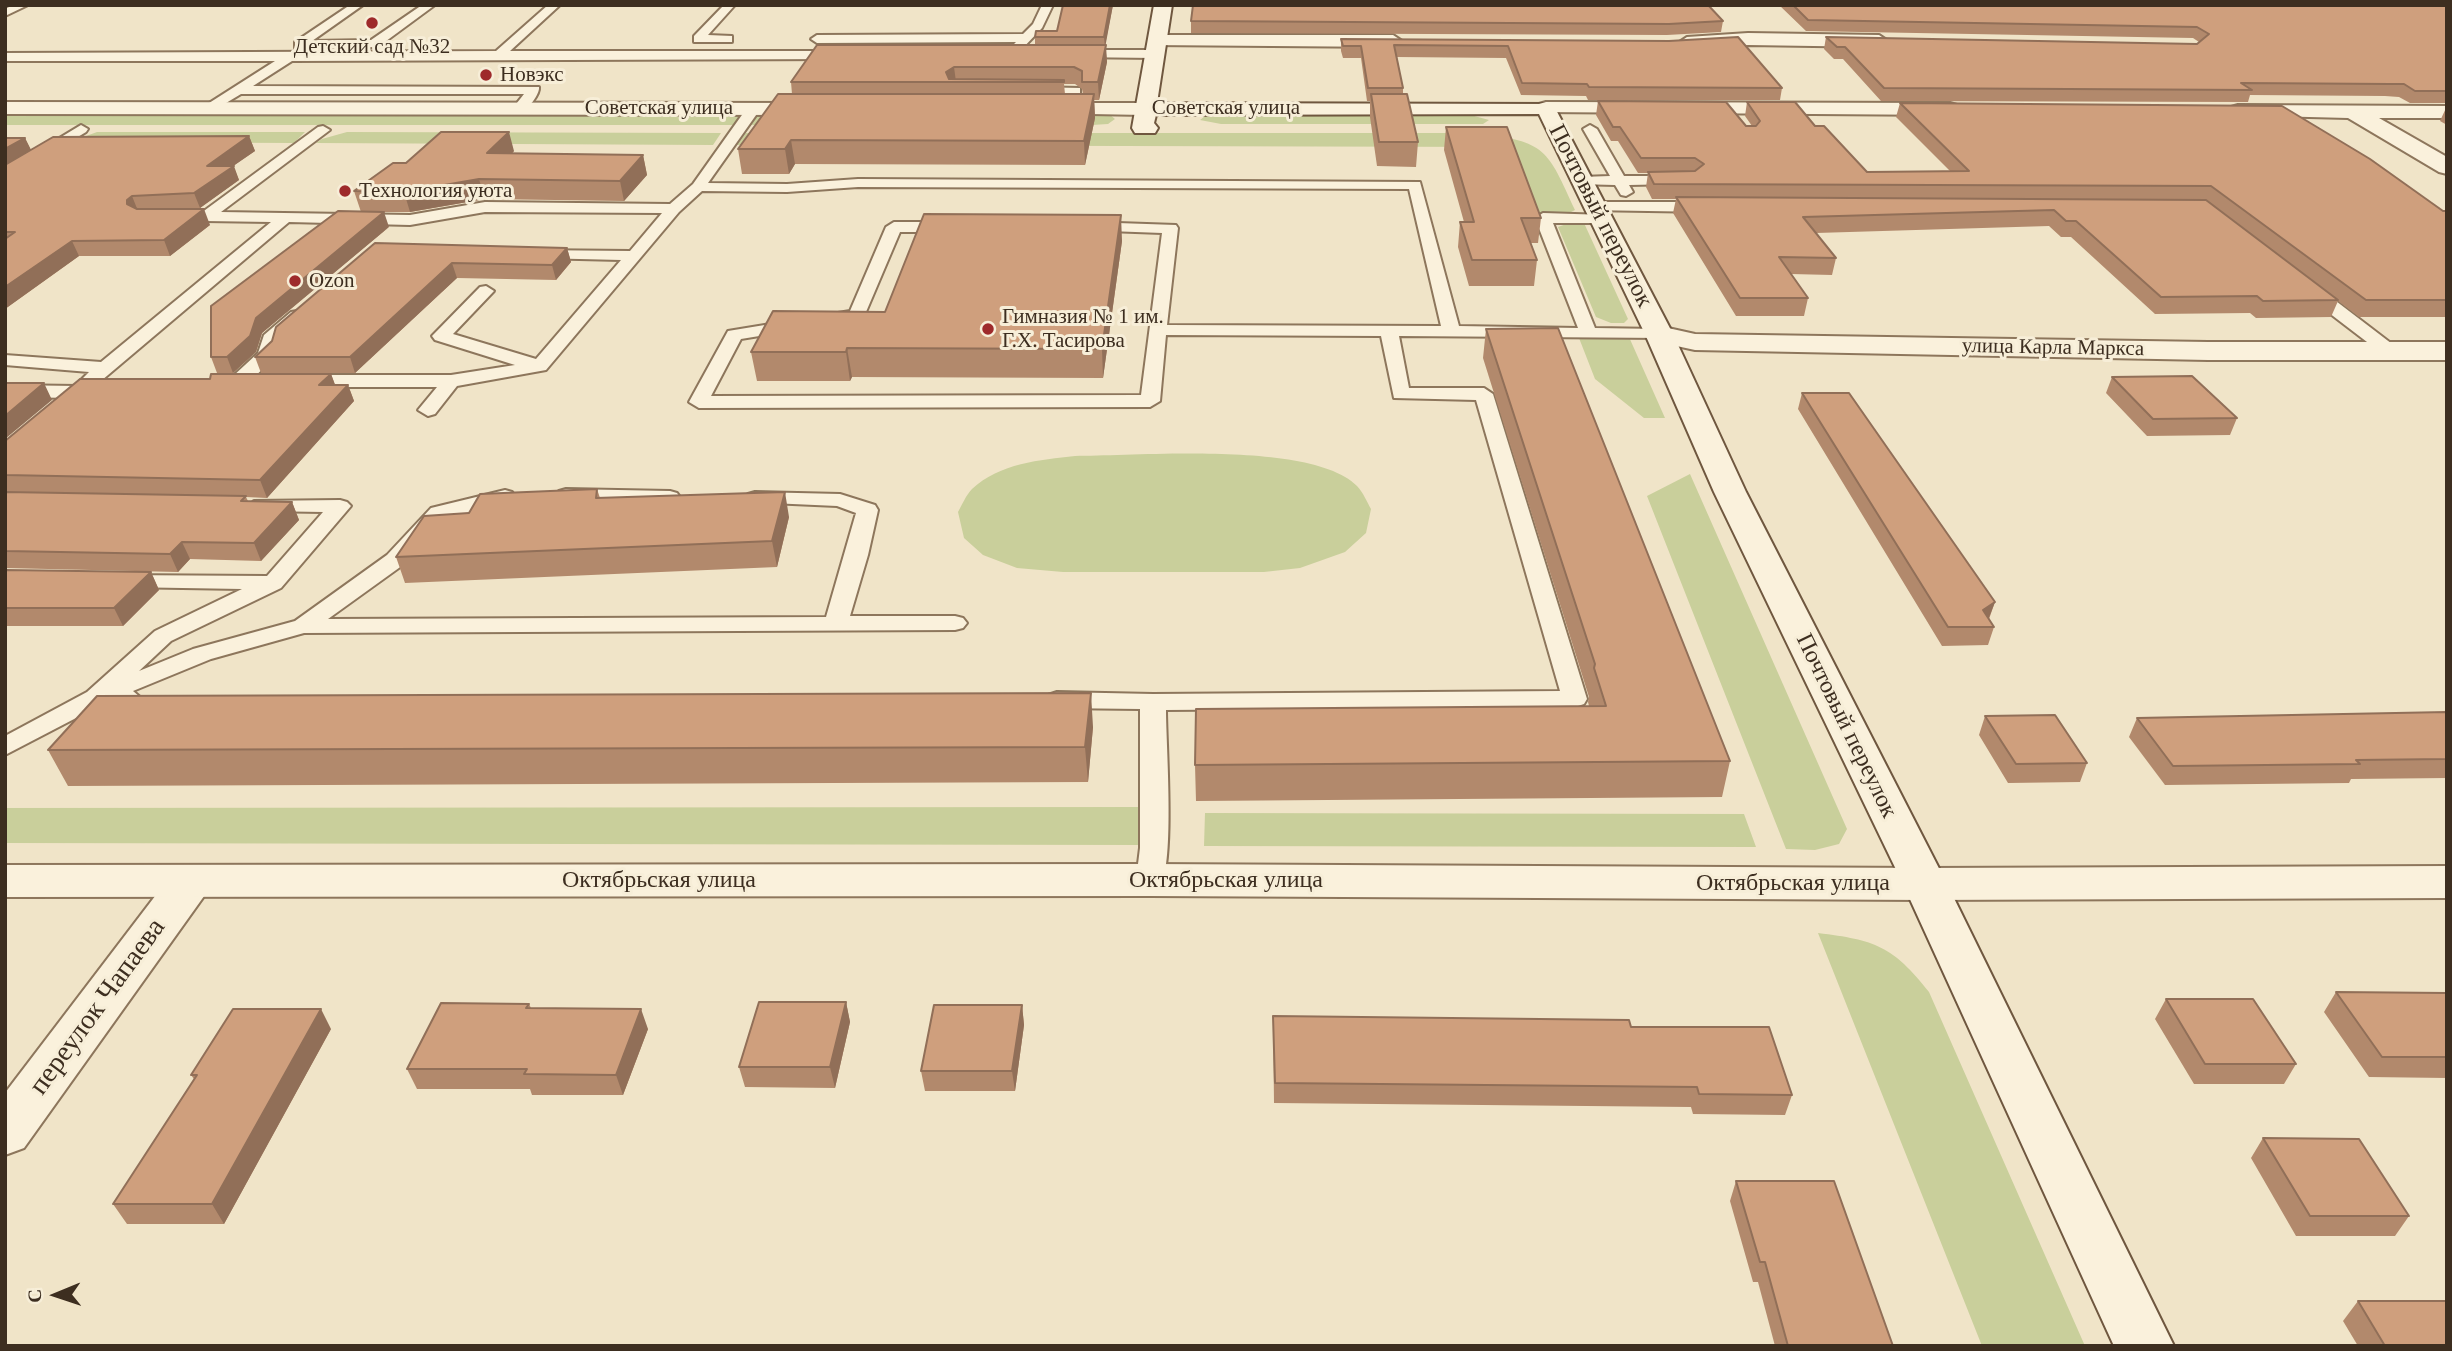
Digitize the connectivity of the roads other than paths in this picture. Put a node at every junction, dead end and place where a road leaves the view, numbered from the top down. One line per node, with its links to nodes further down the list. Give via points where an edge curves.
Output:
1 (23, 5): 8 (lane)
2 (358, 5): 3 (lane, via 299,45 374,44)
3 (430, 5)
4 (555, 5): 20 (lane)
5 (730, 5): 10 (lane, via 698,39)
6 (1048, 5): 9 (lane)
7 (1163, 5): 15 (street)
8 (5, 13)
9 (1026, 38): 11 (lane); 17 (lane)
10 (739, 39)
11 (807, 39)
12 (1418, 42): 15 (street)
13 (1901, 42): 14 (street, via 1748,39)
14 (1667, 44)
15 (1156, 47): 19 (lane); 37 (street)
16 (996, 54): 17 (lane)
17 (1010, 54): 18 (lane)
18 (1035, 54)
19 (1060, 54)
20 (499, 55): 21 (lane); 23 (lane)
21 (858, 55)
22 (5, 57): 23 (lane)
23 (289, 57): 24 (lane)
24 (238, 90): 27 (lane); 28 (lane, via 534,90)
25 (1020, 100): 37 (street, Советская улица)
26 (5, 108): 27 (street, Советская улица)
27 (211, 108): 28 (street, Советская улица)
28 (520, 108): 29 (street, Советская улица)
29 (754, 108): 30 (street, Советская улица); 49 (lane)
30 (837, 108)
31 (1546, 108): 32 (street, Советская улица); 37 (street, Советская улица); 40 (street, Почтовый переулок)
32 (1730, 109): 33 (street, Советская улица); 38 (lane)
33 (1965, 110)
34 (2214, 110): 35 (street)
35 (2352, 111): 36 (street); 51 (street)
36 (2447, 112)
37 (1144, 118): 39 (street, Советская улица); 40 (street, Советская улица)
38 (1742, 126)
39 (1037, 128)
40 (1555, 129): 55 (street, Почтовый переулок)
41 (1590, 129): 53 (lane)
42 (43, 130): 43 (street)
43 (81, 130): 44 (street); 52 (lane)
44 (108, 130)
45 (282, 130): 46 (street)
46 (323, 130): 47 (street); 61 (lane, via 199,216)
47 (351, 130)
48 (656, 130): 49 (street, Советская улица)
49 (739, 130): 50 (street, Советская улица); 56 (lane)
50 (820, 130)
51 (2447, 167)
52 (5, 177)
53 (1619, 180): 54 (lane); 55 (lane); 57 (lane)
54 (1692, 180)
55 (1581, 181): 60 (street, Почтовый переулок)
56 (698, 187): 59 (lane); 73 (lane, via 858,183 1415,185)
57 (1630, 199)
58 (1718, 207): 60 (lane)
59 (674, 209): 62 (lane, via 485,207); 67 (lane)
60 (1597, 212): 74 (lane, via 1543,218); 75 (street, Почтовый переулок)
61 (285, 218): 62 (lane); 80 (lane)
62 (411, 220): 65 (lane)
63 (963, 227): 71 (lane, via 894,227 857,315 734,335 699,402 1150,401)
64 (1073, 228): 71 (lane, via 1170,228)
65 (393, 235)
66 (525, 253): 67 (lane)
67 (634, 256): 79 (lane)
68 (2292, 276): 76 (lane)
69 (486, 291): 79 (lane, via 441,336)
70 (312, 303): 81 (lane, via 270,339 267,355 232,381)
71 (1158, 330): 72 (lane)
72 (1389, 331): 73 (lane); 98 (lane, via 1401,394 1484,394 1574,699)
73 (1451, 331): 74 (lane)
74 (1589, 334): 75 (lane)
75 (1659, 334): 76 (street, улица Карла Маркса, via 1708,342); 104 (street, Почтовый переулок, via 1730,492)
76 (2390, 351): 77 (street, улица Карла Маркса)
77 (2447, 351)
78 (5, 360): 80 (lane)
79 (540, 366): 81 (lane)
80 (106, 368): 83 (lane)
81 (451, 381): 86 (lane)
82 (121, 382): 83 (lane)
83 (83, 387): 84 (lane); 85 (lane)
84 (5, 391)
85 (56, 409)
86 (428, 410)
87 (689, 497): 94 (lane, via 510,495 439,513 394,560)
88 (730, 498): 92 (lane, via 840,500 867,510)
89 (243, 504): 91 (lane, via 340,506)
90 (99, 579): 91 (lane)
91 (273, 583): 95 (lane, via 163,636)
92 (836, 623): 93 (lane); 94 (lane)
93 (955, 623)
94 (303, 626): 95 (lane, via 202,654)
95 (96, 697): 96 (lane); 99 (lane)
96 (152, 697)
97 (1029, 700): 98 (lane)
98 (1153, 702): 100 (lane)
99 (5, 747)
100 (1150, 880): 102 (street, Октябрьская улица); 104 (street, Октябрьская улица)
101 (5, 881): 102 (street, Октябрьская улица)
102 (191, 881): 105 (street, переулок Чапаева)
103 (2447, 882): 104 (street, Октябрьская улица)
104 (1925, 884): 106 (street, Почтовый переулок)
105 (5, 1133)
106 (2144, 1346)

